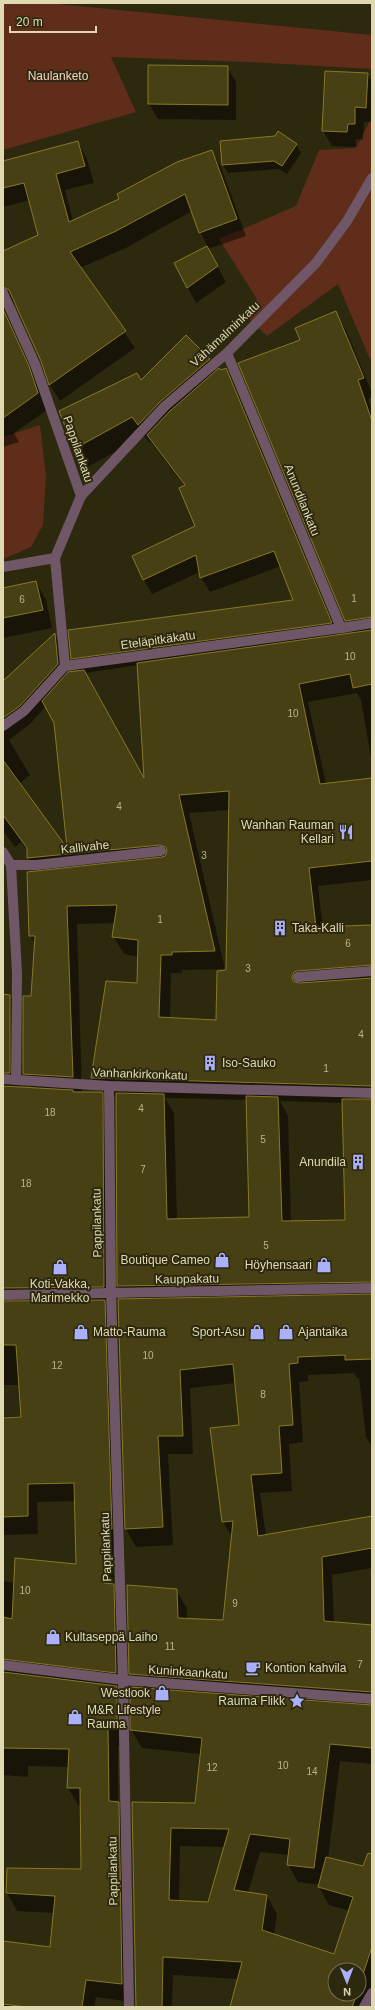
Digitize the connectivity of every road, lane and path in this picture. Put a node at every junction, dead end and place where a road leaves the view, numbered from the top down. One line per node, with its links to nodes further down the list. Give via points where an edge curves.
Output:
1 (372, 178): 3 (street, Vähämalminkatu, via 347,221 316,263)
2 (3, 293): 4 (street, Pappilankatu, via 35,364)
3 (227, 353): 4 (street, Vähämalminkatu, via 166,406); 8 (street, Anundilankatu)
4 (81, 496): 5 (street, Pappilankatu)
5 (56, 558): 6 (street); 9 (street, Pappilankatu)
6 (3, 567)
7 (372, 623): 8 (street)
8 (341, 628): 9 (street, Eteläpitkäkatu)
9 (65, 666): 10 (street, via 24,710)
10 (3, 726)
11 (161, 851): 13 (street, Kallivahe, via 37,865)
12 (3, 852): 13 (street)
13 (11, 865): 17 (street, via 17,973)
14 (372, 971): 15 (street)
15 (298, 977)
16 (3, 1079): 17 (street, Vanhankirkonkatu)
17 (16, 1080): 18 (street, Vanhankirkonkatu)
18 (108, 1086): 19 (street, Vanhankirkonkatu); 21 (street, Pappilankatu)
19 (372, 1093)
20 (372, 1288): 21 (street, Kauppakatu)
21 (110, 1294): 22 (street, Kauppakatu); 24 (street, Pappilankatu)
22 (3, 1295)
23 (3, 1665): 24 (street, Kuninkaankatu)
24 (123, 1680): 25 (street, Kuninkaankatu); 27 (street, Pappilankatu)
25 (372, 1699)
26 (372, 1993): 28 (street)
27 (129, 2007)
28 (364, 2007)

